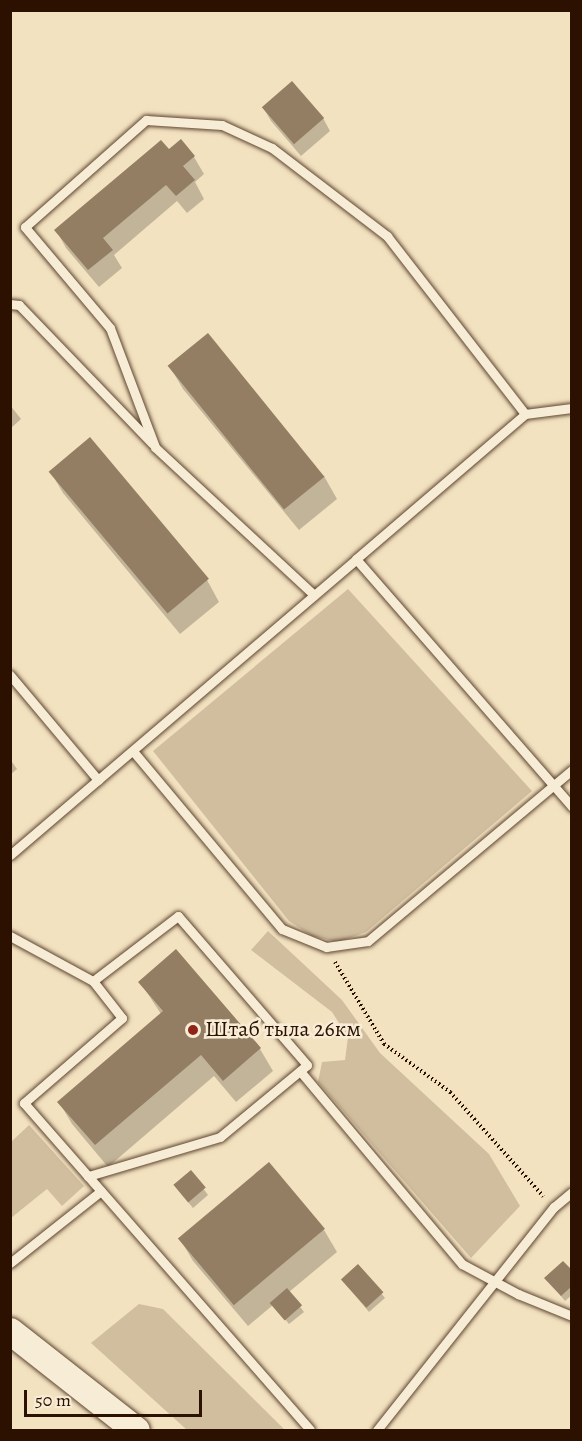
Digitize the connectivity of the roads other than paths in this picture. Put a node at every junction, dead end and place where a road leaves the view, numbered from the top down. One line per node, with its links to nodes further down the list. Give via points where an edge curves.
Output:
1 (10, 304): 4 (lane, via 19,305)
2 (572, 408): 3 (lane)
3 (525, 414): 4 (lane, via 387,236 272,148 222,125 146,120 25,227 110,328); 5 (lane)
4 (155, 447): 6 (lane)
5 (356, 559): 6 (lane); 11 (lane)
6 (314, 595): 8 (lane)
7 (10, 675): 10 (lane)
8 (133, 751): 10 (lane); 11 (lane, via 282,929 326,947 368,941)
9 (572, 770): 11 (lane)
10 (98, 780): 13 (lane)
11 (554, 786): 12 (lane)
12 (572, 807)
13 (10, 855)
14 (10, 936): 15 (lane)
15 (93, 981): 16 (lane, via 178,916 307,1065); 17 (lane, via 122,1018 24,1103)
16 (300, 1071): 17 (lane, via 220,1137); 21 (lane, via 462,1264)
17 (88, 1176): 18 (lane)
18 (100, 1191): 20 (lane); 25 (lane)
19 (572, 1192): 21 (lane, via 554,1207)
20 (10, 1263)
21 (496, 1282): 22 (lane); 26 (lane)
22 (572, 1317)
23 (10, 1331): 24 (street)
24 (136, 1431)
25 (310, 1431)
26 (377, 1431)

